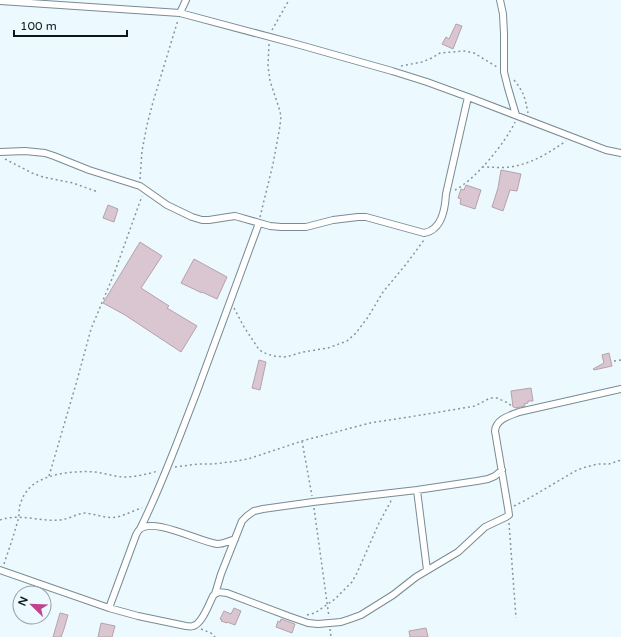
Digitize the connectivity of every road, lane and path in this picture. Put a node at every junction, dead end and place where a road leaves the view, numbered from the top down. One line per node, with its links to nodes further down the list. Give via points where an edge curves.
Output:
1 (186, 0): 5 (street)
2 (289, 0): 6 (path)
3 (500, 0): 8 (street, via 504,28)
4 (0, 1): 5 (street)
5 (180, 13): 6 (street); 18 (path, via 147,126 142,151)
6 (269, 36): 10 (street); 21 (path, via 270,81 281,116)
7 (401, 66): 8 (path, via 422,62 440,53 464,52 474,54)
8 (504, 72): 11 (street)
9 (513, 80): 12 (path, via 525,97)
10 (468, 96): 11 (street); 20 (street)
11 (516, 115): 12 (street); 17 (path, via 508,134)
12 (530, 120): 13 (street)
13 (573, 137): 15 (street); 17 (path, via 524,165)
14 (0, 152): 18 (street, via 44,153)
15 (621, 153)
16 (4, 158): 19 (path, via 43,177 73,183)
17 (482, 167): 20 (path, via 468,182)
18 (142, 188): 21 (street, via 173,208 202,220 235,216); 32 (path, via 114,274 91,329)
19 (98, 192)
20 (446, 194): 22 (street, via 441,218 437,226)
21 (259, 223): 22 (street, via 281,227 306,226 366,217); 23 (street)
22 (427, 233): 23 (path, via 356,333 347,341 328,348 281,358 262,352)
23 (230, 302): 30 (street)
24 (621, 360): 25 (path)
25 (614, 361)
26 (621, 389): 27 (street)
27 (519, 412): 28 (path, via 508,403 493,397 475,406 370,423); 31 (street, via 500,421 496,426)
28 (302, 441): 30 (path, via 236,461); 35 (path)
29 (621, 460): 37 (path, via 577,470)
30 (168, 468): 32 (path, via 123,477 79,471); 36 (street)
31 (502, 470): 33 (street, via 488,479); 37 (street)
32 (49, 476): 39 (path, via 36,482 24,495 20,503)
33 (417, 490): 34 (street); 44 (street)
34 (395, 492): 35 (street); 46 (path, via 354,578)
35 (313, 502): 42 (street, via 254,512 244,518); 46 (path)
36 (151, 507): 39 (path, via 111,518 85,513 61,520 45,521); 41 (street)
37 (508, 508): 38 (street)
38 (508, 515): 44 (street, via 484,527 458,552); 49 (path)
39 (19, 517): 40 (path); 43 (path)
40 (0, 520)
41 (140, 529): 42 (street, via 146,526 160,526 218,544); 47 (street)
42 (235, 539): 45 (street)
43 (1, 570): 47 (street)
44 (427, 570): 50 (street, via 394,595 361,615 341,622)
45 (215, 594): 50 (street, via 227,593 308,623); 51 (street, via 202,619)
46 (327, 604): 48 (path, via 315,613); 50 (path)
47 (109, 608): 51 (street)
48 (306, 615)
49 (516, 618)
50 (330, 622)
51 (194, 626): 52 (path)
52 (215, 637)

